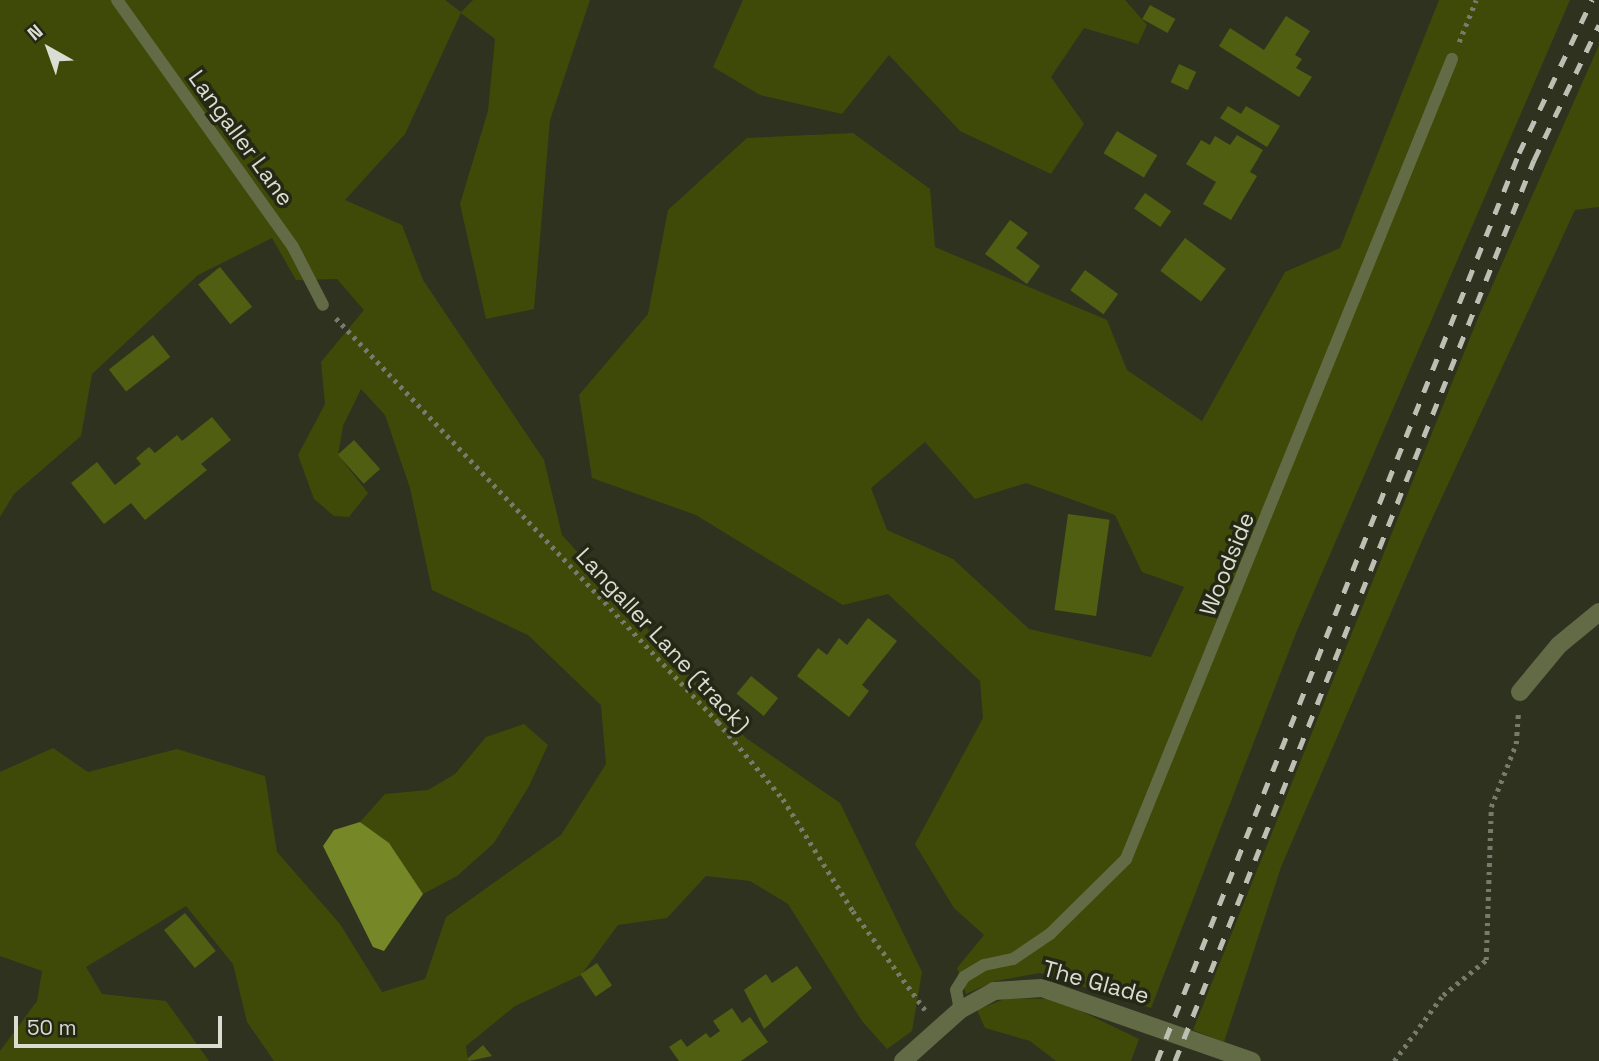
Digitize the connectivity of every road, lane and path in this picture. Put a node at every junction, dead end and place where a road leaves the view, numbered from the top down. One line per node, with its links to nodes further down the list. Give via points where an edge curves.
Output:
1 (117, 0): 4 (lane, Langaller Lane, via 293,247)
2 (1476, 0): 3 (path)
3 (1452, 59): 7 (lane, Woodside, via 1126,859 1050,934 1013,959 984,965 964,977 956,990)
4 (323, 305): 8 (path, Langaller Lane (track), via 718,722 783,799 853,911)
5 (1599, 612): 6 (street, via 1559,645)
6 (1520, 692): 11 (path, via 1516,744 1491,807 1486,960 1443,995)
7 (960, 1010): 8 (street, The Glade); 10 (street, The Glade, via 994,991 1042,988 1130,1014)
8 (939, 1028): 9 (street, The Glade)
9 (903, 1061)
10 (1252, 1061)
11 (1394, 1061)

